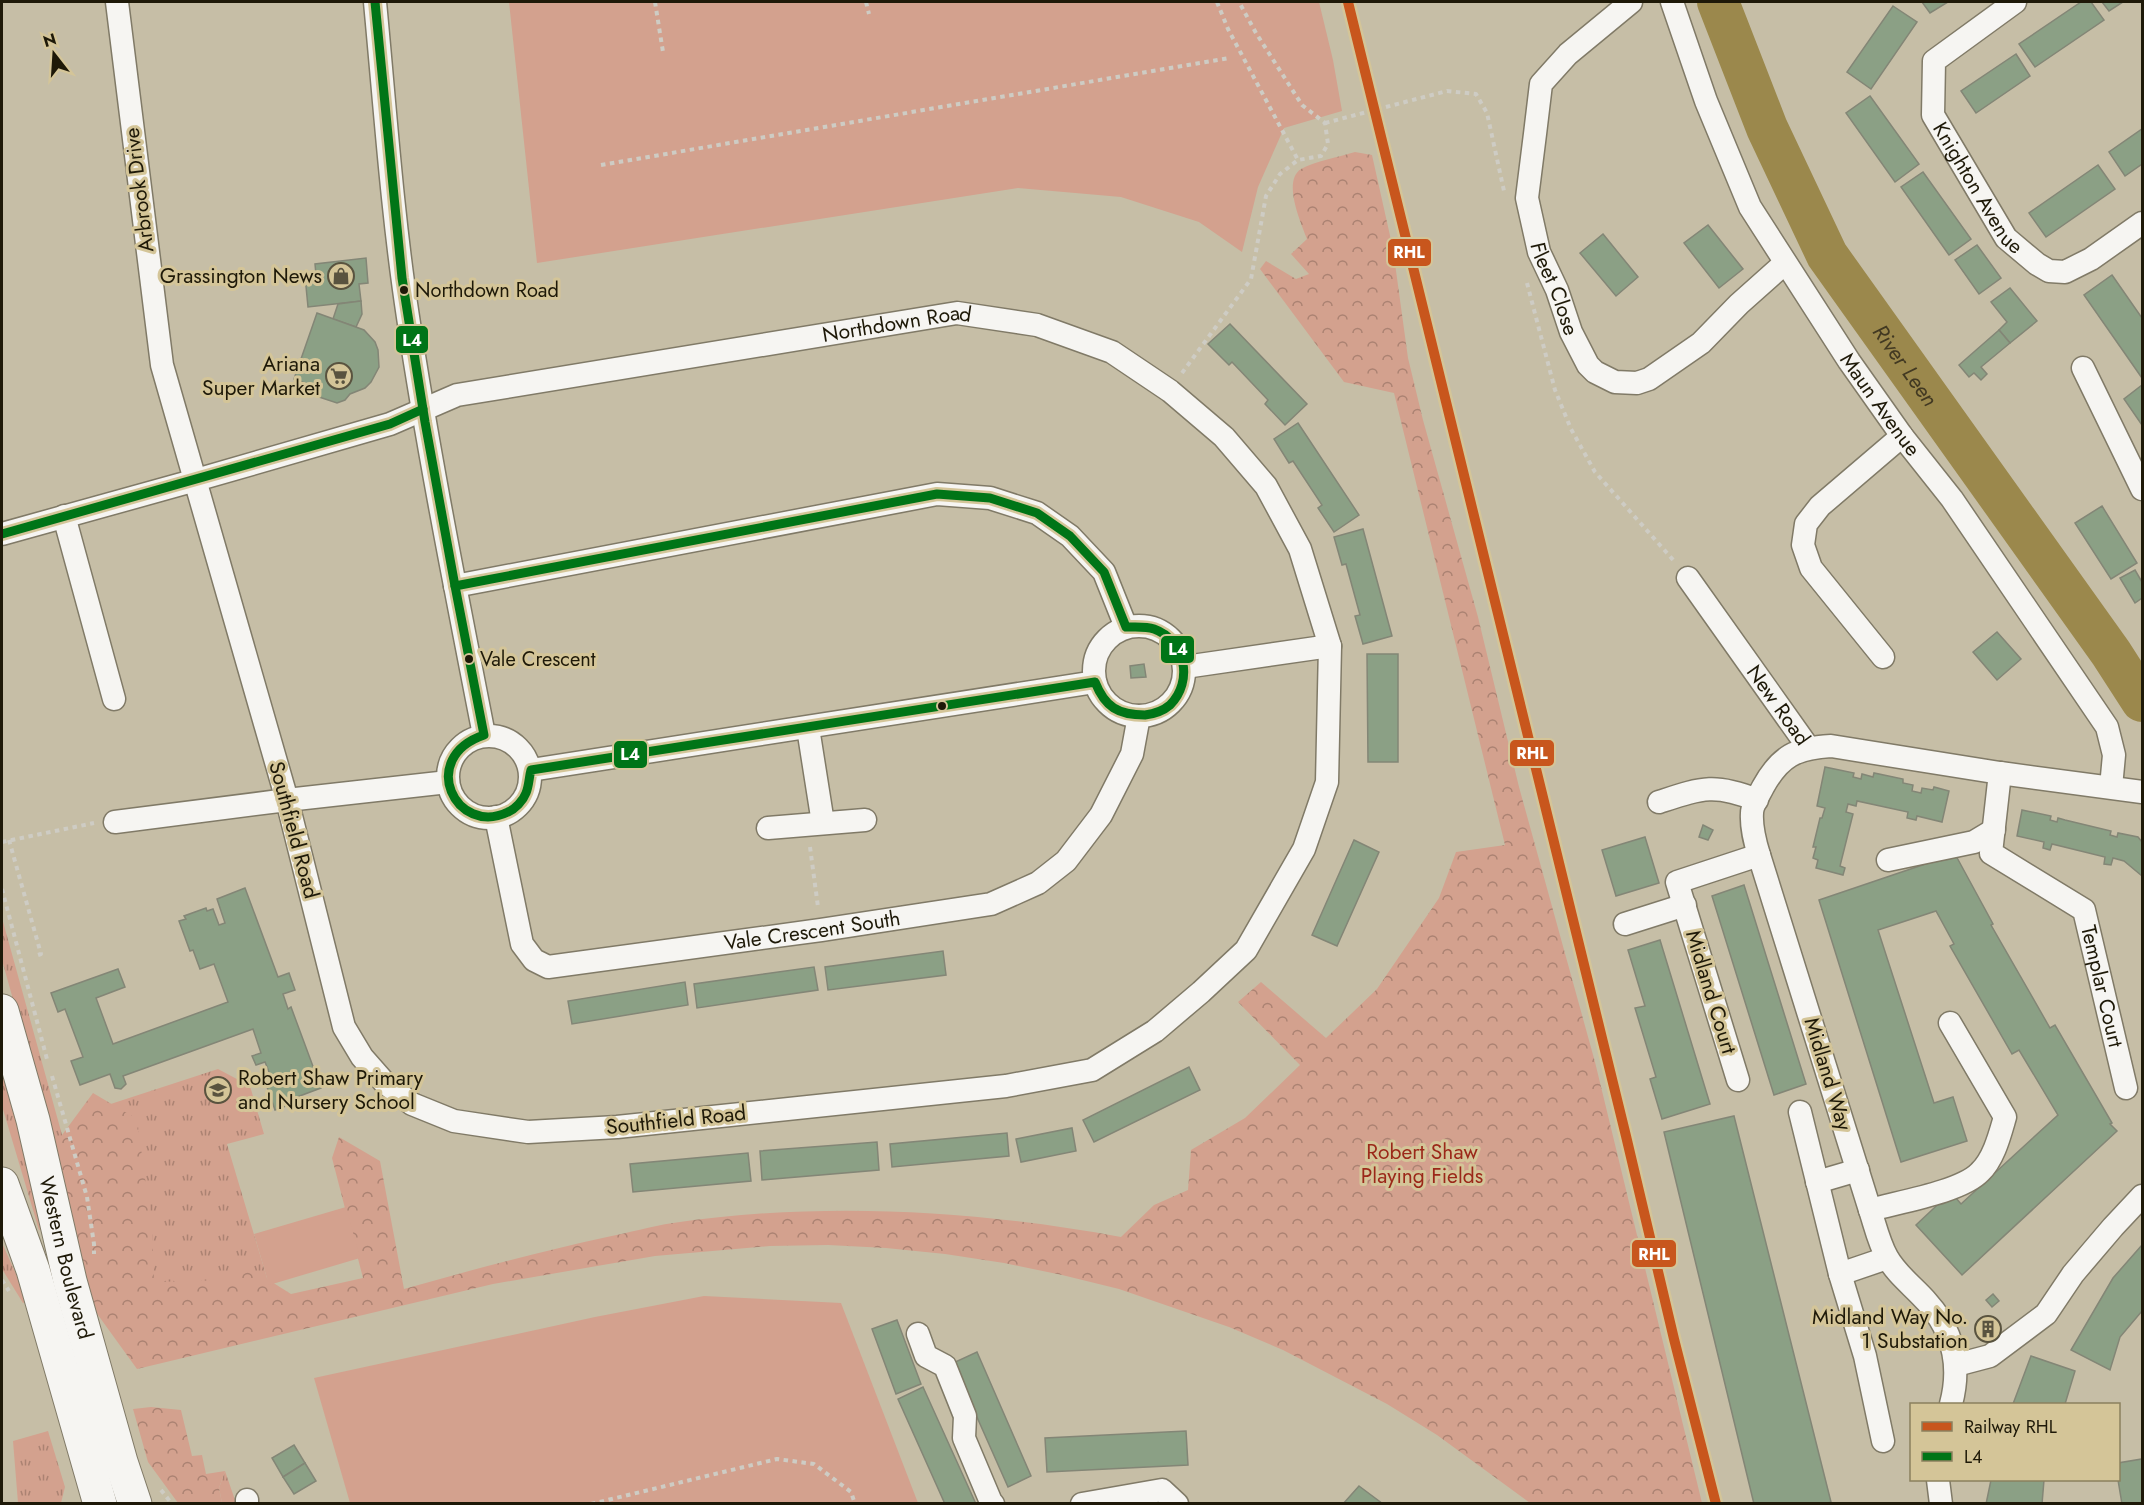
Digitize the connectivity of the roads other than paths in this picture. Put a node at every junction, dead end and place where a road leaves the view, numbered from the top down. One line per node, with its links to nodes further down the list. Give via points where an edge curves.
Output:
1 (117, 2): 11 (street, Arbrook Drive, via 162,366)
2 (375, 2): 9 (street, via 399,254)
3 (1631, 2): 7 (street, Fleet Close, via 1568,54 1542,84 1527,198 1539,252 1588,364 1615,382 1649,379 1701,343)
4 (1672, 2): 7 (street, Maun Avenue, via 1706,101 1750,207)
5 (2015, 2): 6 (street, Knighton Avenue, via 1934,62 1933,115 2006,238 2049,271 2065,272 2091,259)
6 (2142, 223)
7 (1785, 263): 10 (street, Maun Avenue)
8 (2083, 368): 12 (street)
9 (423, 410): 11 (street, Northdown Road, via 390,424); 16 (street); 18 (street, Northdown Road, via 457,395 957,313 1037,325 1112,352 1170,391 1224,437 1266,486 1300,549)
10 (1902, 436): 19 (street, via 1820,506 1806,524 1803,545 1811,568); 30 (street, Maun Avenue, via 1952,499 2107,727 2114,755)
11 (196, 480): 13 (street, Northdown Road); 32 (street, Southfield Road)
12 (2139, 483)
13 (64, 516): 14 (street, Northdown Road); 22 (street)
14 (2, 534)
15 (1688, 578): 26 (street, New Road)
16 (455, 585): 17 (street, via 937,494 990,498 1036,513 1070,536 1104,572); 25 (street)
17 (1126, 627): 20 (street, via 1157,628 1180,649); 21 (street, via 1106,639 1098,651)
18 (1330, 646): 20 (street); 32 (street, Southfield Road, via 1327,782 1304,849 1246,950 1155,1031 1092,1070 1006,1086 617,1127 528,1132 454,1121 412,1104 384,1082 362,1058 344,1027)
19 (1883, 657)
20 (1185, 667): 23 (street, via 1184,683 1175,699 1163,710)
21 (1095, 682): 23 (street, via 1109,705 1124,714); 24 (street)
22 (114, 699)
23 (1139, 716): 35 (street, Vale Crescent South, via 1132,754 1101,815 1066,861 1038,883 991,904 548,967 534,960 522,944)
24 (808, 728): 27 (street); 38 (street)
25 (484, 735): 27 (street, via 500,736 514,743); 29 (street, via 461,746 450,763)
26 (1808, 747): 28 (street, New Road, via 1831,746); 33 (street, Midland Way, via 1787,756 1770,775)
27 (531, 770): 35 (street, via 530,786 523,801 512,812)
28 (2000, 773): 30 (street, New Road); 40 (street, Templar Court)
29 (448, 782): 32 (street); 35 (street, via 456,800 470,814)
30 (2111, 787): 31 (street, New Road)
31 (2142, 792)
32 (287, 800): 37 (street)
33 (1757, 800): 34 (street, via 1732,790 1709,788); 41 (street, Midland Way, via 1752,811)
34 (1659, 802)
35 (496, 817)
36 (865, 820): 38 (street)
37 (115, 822)
38 (815, 824): 39 (street)
39 (768, 828)
40 (1994, 830): 42 (street, via 1974,842); 48 (street, Templar Court, via 1991,853 2084,910)
41 (1759, 855): 43 (street, Midland Court, via 1677,882); 50 (street, Midland Way)
42 (1888, 860)
43 (1685, 905): 44 (street, Midland Court); 47 (street, Midland Court)
44 (1625, 924)
45 (2, 1011): 63 (highway, Western Boulevard, via 33,1120 70,1281)
46 (1950, 1023): 54 (street, via 2005,1117 1998,1143 1980,1172 1954,1188)
47 (1738, 1080)
48 (2126, 1088)
49 (1800, 1112): 51 (street)
50 (1858, 1170): 51 (street); 54 (street, Midland Way)
51 (1817, 1182): 56 (street)
52 (2, 1184): 62 (highway, Western Boulevard, via 33,1270)
53 (2142, 1196): 58 (street, via 2073,1274 2046,1314 1990,1356)
54 (1870, 1210): 55 (street, Midland Way)
55 (1887, 1258): 56 (street); 58 (street, Midland Way, via 1944,1324)
56 (1840, 1274): 60 (street, via 1865,1356)
57 (918, 1334): 64 (street, via 926,1356 945,1366 965,1416 964,1438)
58 (1956, 1365): 59 (street, Midland Way)
59 (1951, 1403)
60 (1883, 1441)
61 (1938, 1481): 67 (street)
62 (100, 1503)
63 (135, 1503)
64 (993, 1503)
65 (1082, 1503): 66 (street, via 1162,1490)
66 (1177, 1503)
67 (1941, 1503)

